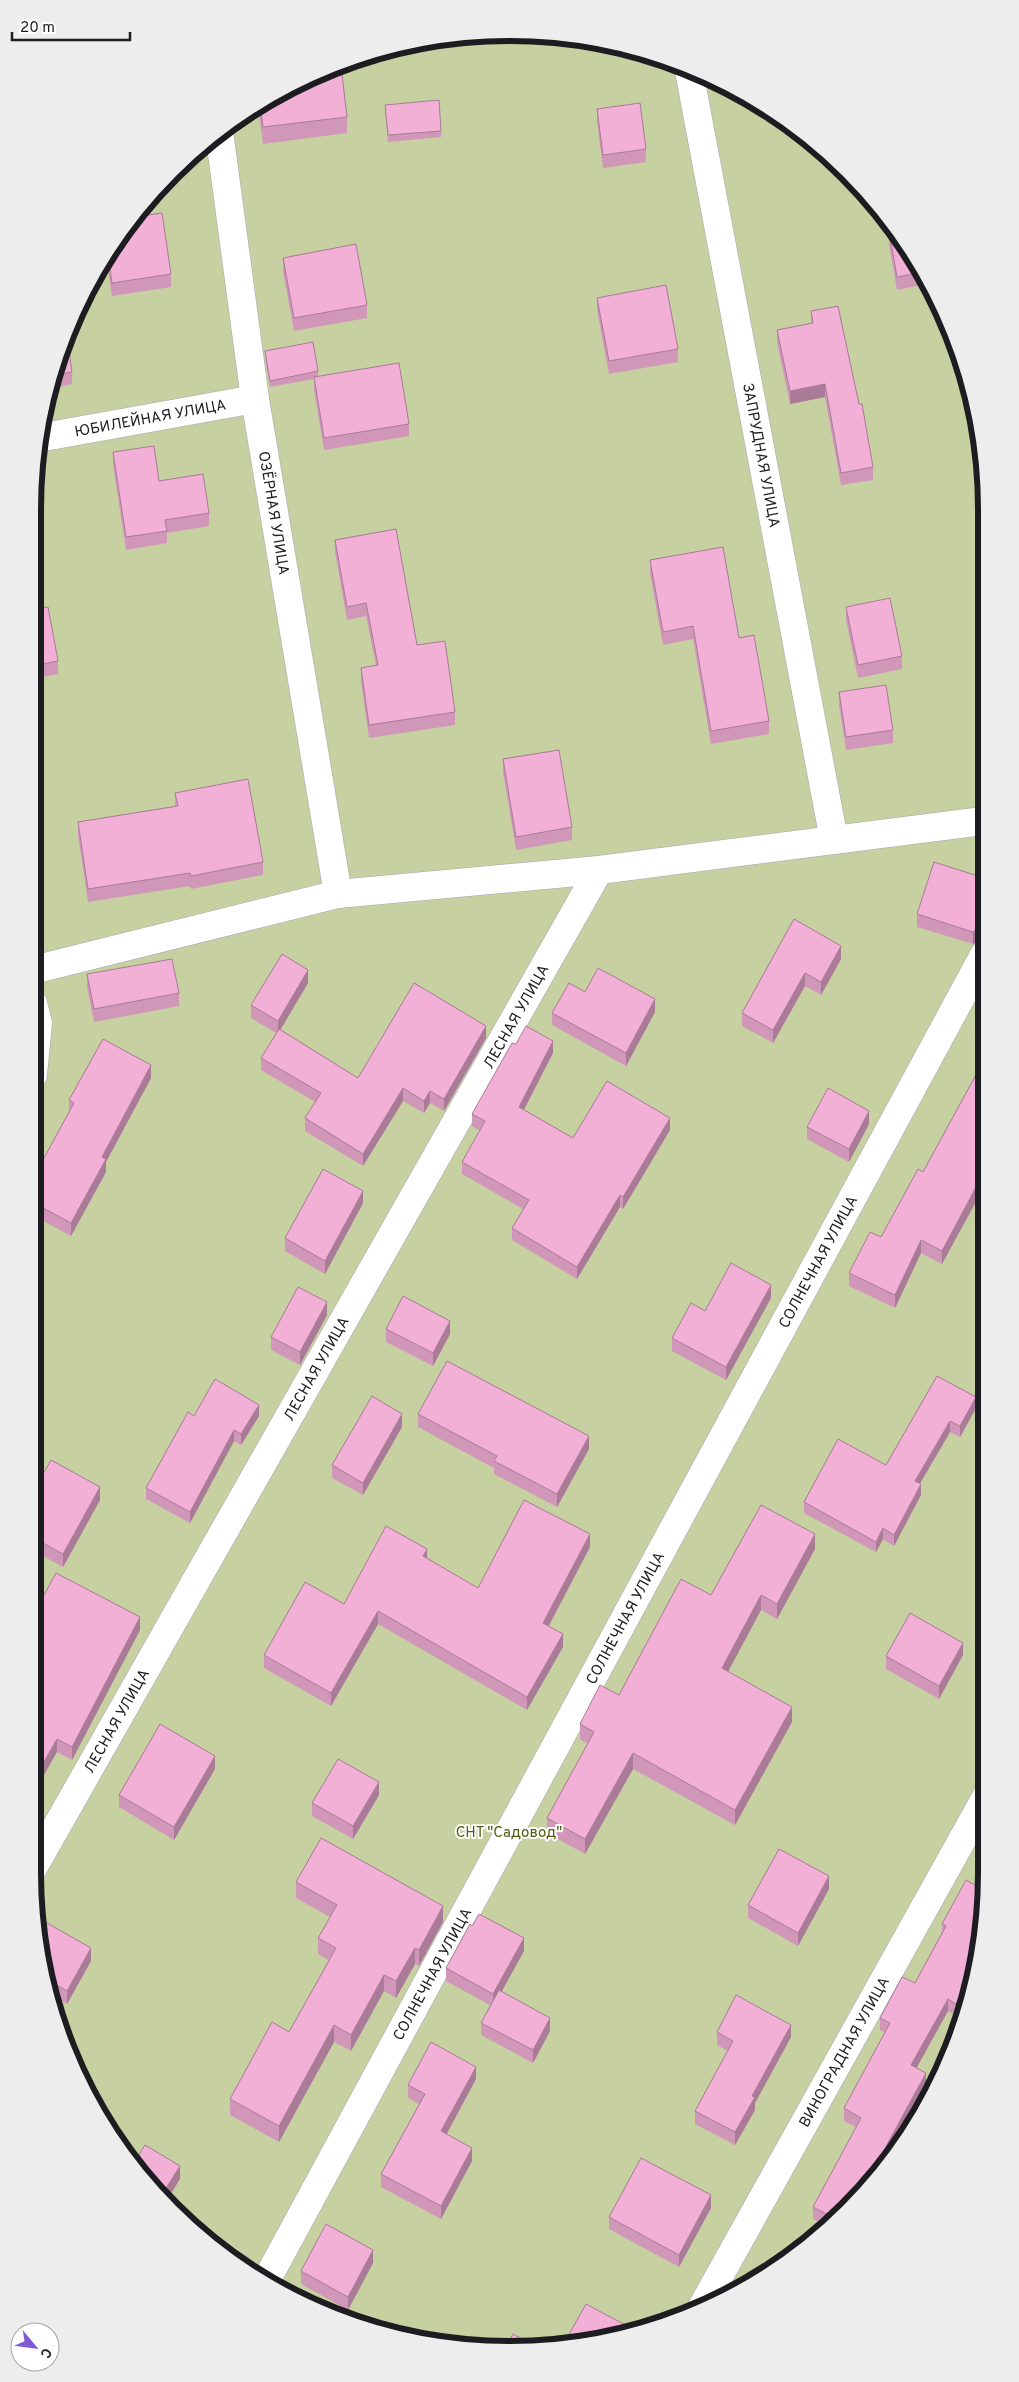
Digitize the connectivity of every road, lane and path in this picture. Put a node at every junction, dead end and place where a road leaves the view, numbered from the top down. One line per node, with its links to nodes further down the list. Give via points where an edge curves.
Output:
1 (690, 78): 6 (street, ЗАПРУДНАЯ УЛИЦА)
2 (221, 140): 3 (street, ОЗЁРНАЯ УЛИЦА)
3 (255, 399): 4 (street, ЮБИЛЕЙНАЯ УЛИЦА); 8 (street, ОЗЁРНАЯ УЛИЦА)
4 (47, 436)
5 (978, 822): 6 (street)
6 (834, 840): 7 (street)
7 (599, 870): 8 (street); 12 (street, ЛЕСНАЯ УЛИЦА)
8 (338, 894): 10 (street)
9 (978, 966): 13 (street, СОЛНЕЧНАЯ УЛИЦА)
10 (41, 968)
11 (978, 1811): 14 (street, ВИНОГРАДНАЯ УЛИЦА)
12 (41, 1852)
13 (269, 2275)
14 (707, 2297)

